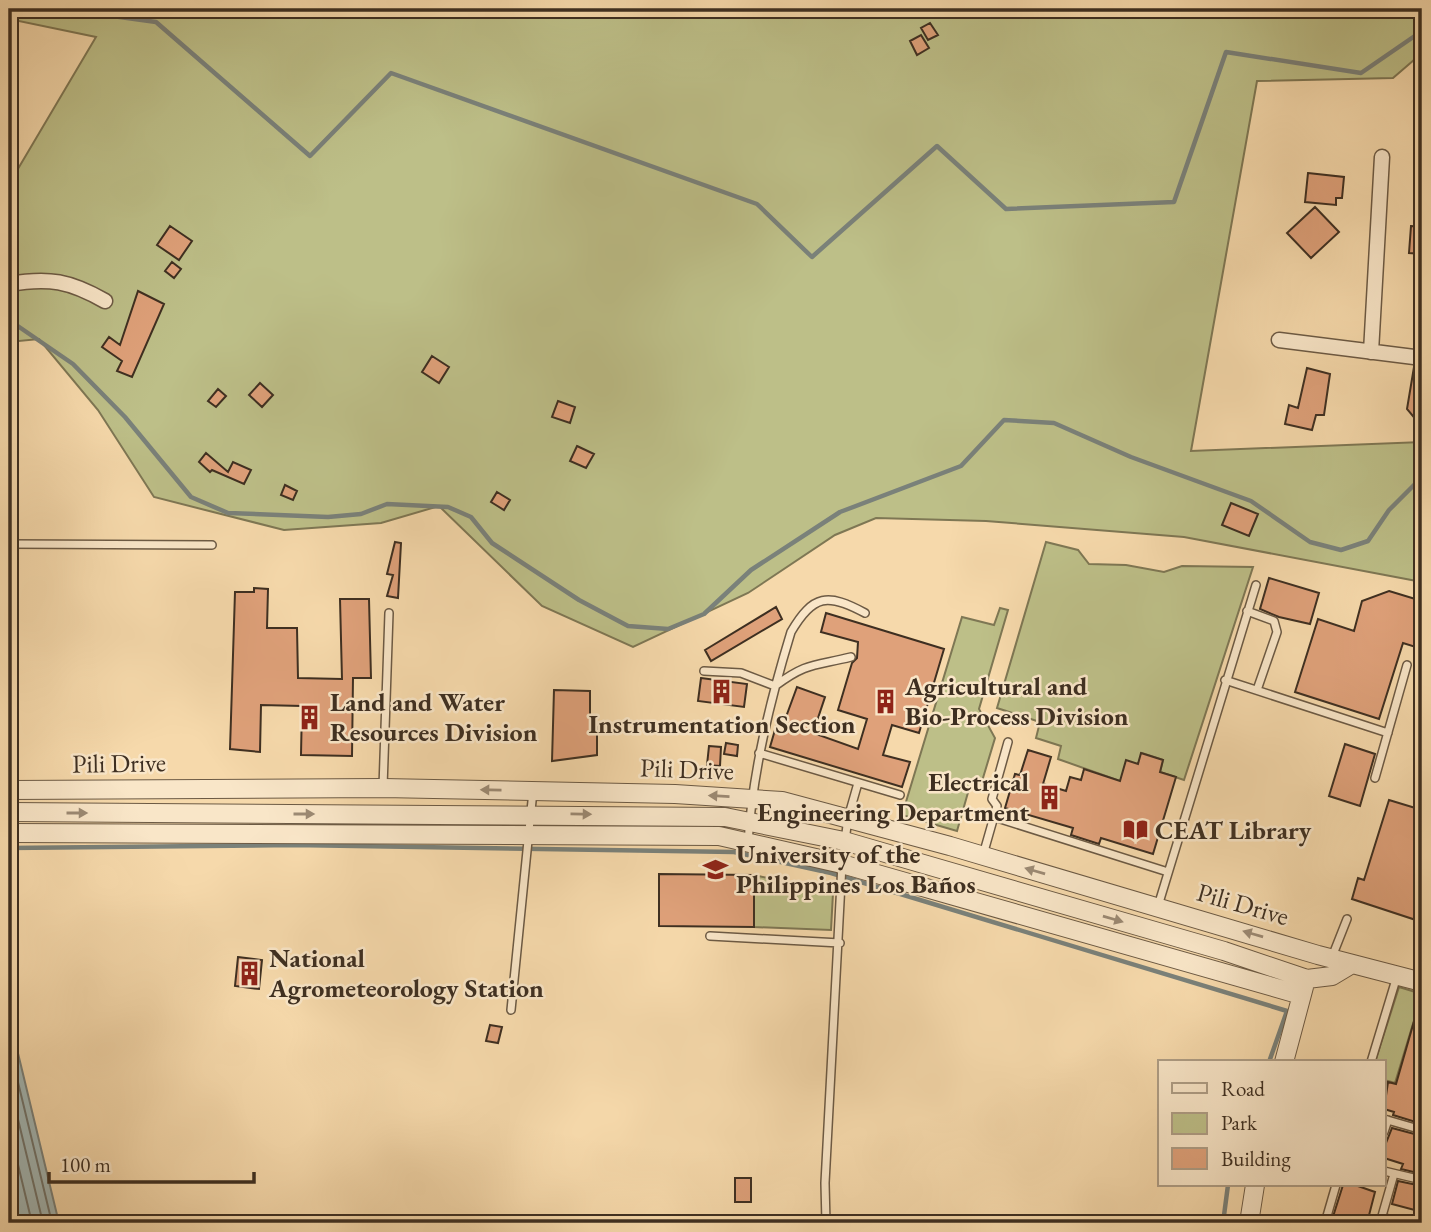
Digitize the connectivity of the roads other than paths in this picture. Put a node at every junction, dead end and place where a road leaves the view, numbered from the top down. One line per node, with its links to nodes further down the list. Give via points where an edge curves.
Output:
1 (1382, 157): 5 (street)
2 (9, 284): 3 (street, via 76,285)
3 (105, 301)
4 (1279, 340): 5 (street)
5 (1371, 352): 6 (street)
6 (1422, 358)
7 (9, 544): 8 (lane)
8 (212, 545)
9 (1256, 585): 10 (lane)
10 (1247, 611): 16 (lane); 18 (lane, via 1274,621 1277,632)
11 (390, 613): 24 (lane)
12 (865, 613): 17 (lane, via 835,599 811,605 791,632)
13 (851, 657): 17 (lane, via 813,663)
14 (1407, 664): 19 (lane)
15 (704, 671): 17 (lane, via 741,673)
16 (1224, 680): 18 (lane); 42 (lane)
17 (775, 686): 21 (lane)
18 (1257, 690): 19 (lane)
19 (1388, 733): 22 (lane)
20 (1008, 742): 32 (lane, via 992,799 997,806)
21 (759, 753): 23 (lane); 28 (lane)
22 (1375, 778)
23 (858, 783): 27 (lane); 33 (lane)
24 (383, 788): 25 (street, Pili Drive); 26 (street, Pili Drive, one-way to 24)
25 (9, 790)
26 (533, 791): 28 (street, Pili Drive, one-way to 26); 30 (lane)
27 (900, 795)
28 (751, 798): 33 (street, Pili Drive); 34 (lane)
29 (9, 812): 30 (street, one-way to 30)
30 (532, 814): 31 (street, one-way to 31); 37 (lane)
31 (632, 815): 34 (street); 36 (lane)
32 (994, 817): 40 (lane); 42 (lane)
33 (848, 818): 38 (lane); 40 (street, Pili Drive)
34 (750, 820): 38 (street); 39 (lane)
35 (9, 833): 37 (street)
36 (630, 836): 37 (street); 39 (street, via 719,836)
37 (529, 839): 52 (lane)
38 (844, 841): 41 (lane); 51 (street, one-way to 51, via 1224,951)
39 (748, 842): 41 (street)
40 (983, 856): 43 (street, Pili Drive, one-way to 40)
41 (842, 864): 46 (lane); 51 (street)
42 (1168, 872): 43 (lane)
43 (1157, 906): 47 (street, Pili Drive, one-way to 43)
44 (1347, 919): 47 (lane)
45 (710, 936): 46 (lane)
46 (839, 943): 63 (lane)
47 (1325, 956): 48 (street, Pili Drive); 51 (street)
48 (1352, 964): 49 (street, Pili Drive); 51 (street)
49 (1398, 975): 50 (street, Pili Drive); 54 (lane)
50 (1422, 982)
51 (1304, 987): 53 (street)
52 (511, 1010)
53 (1285, 1060)
54 (1372, 1060)
55 (1386, 1120): 56 (lane)
56 (1422, 1130)
57 (1386, 1172): 58 (lane)
58 (1394, 1174): 59 (lane); 62 (lane)
59 (1422, 1180)
60 (1255, 1186): 64 (street)
61 (1336, 1186): 65 (lane)
62 (1381, 1220): 66 (lane)
63 (826, 1223)
64 (1249, 1223)
65 (1325, 1223)
66 (1401, 1223)

